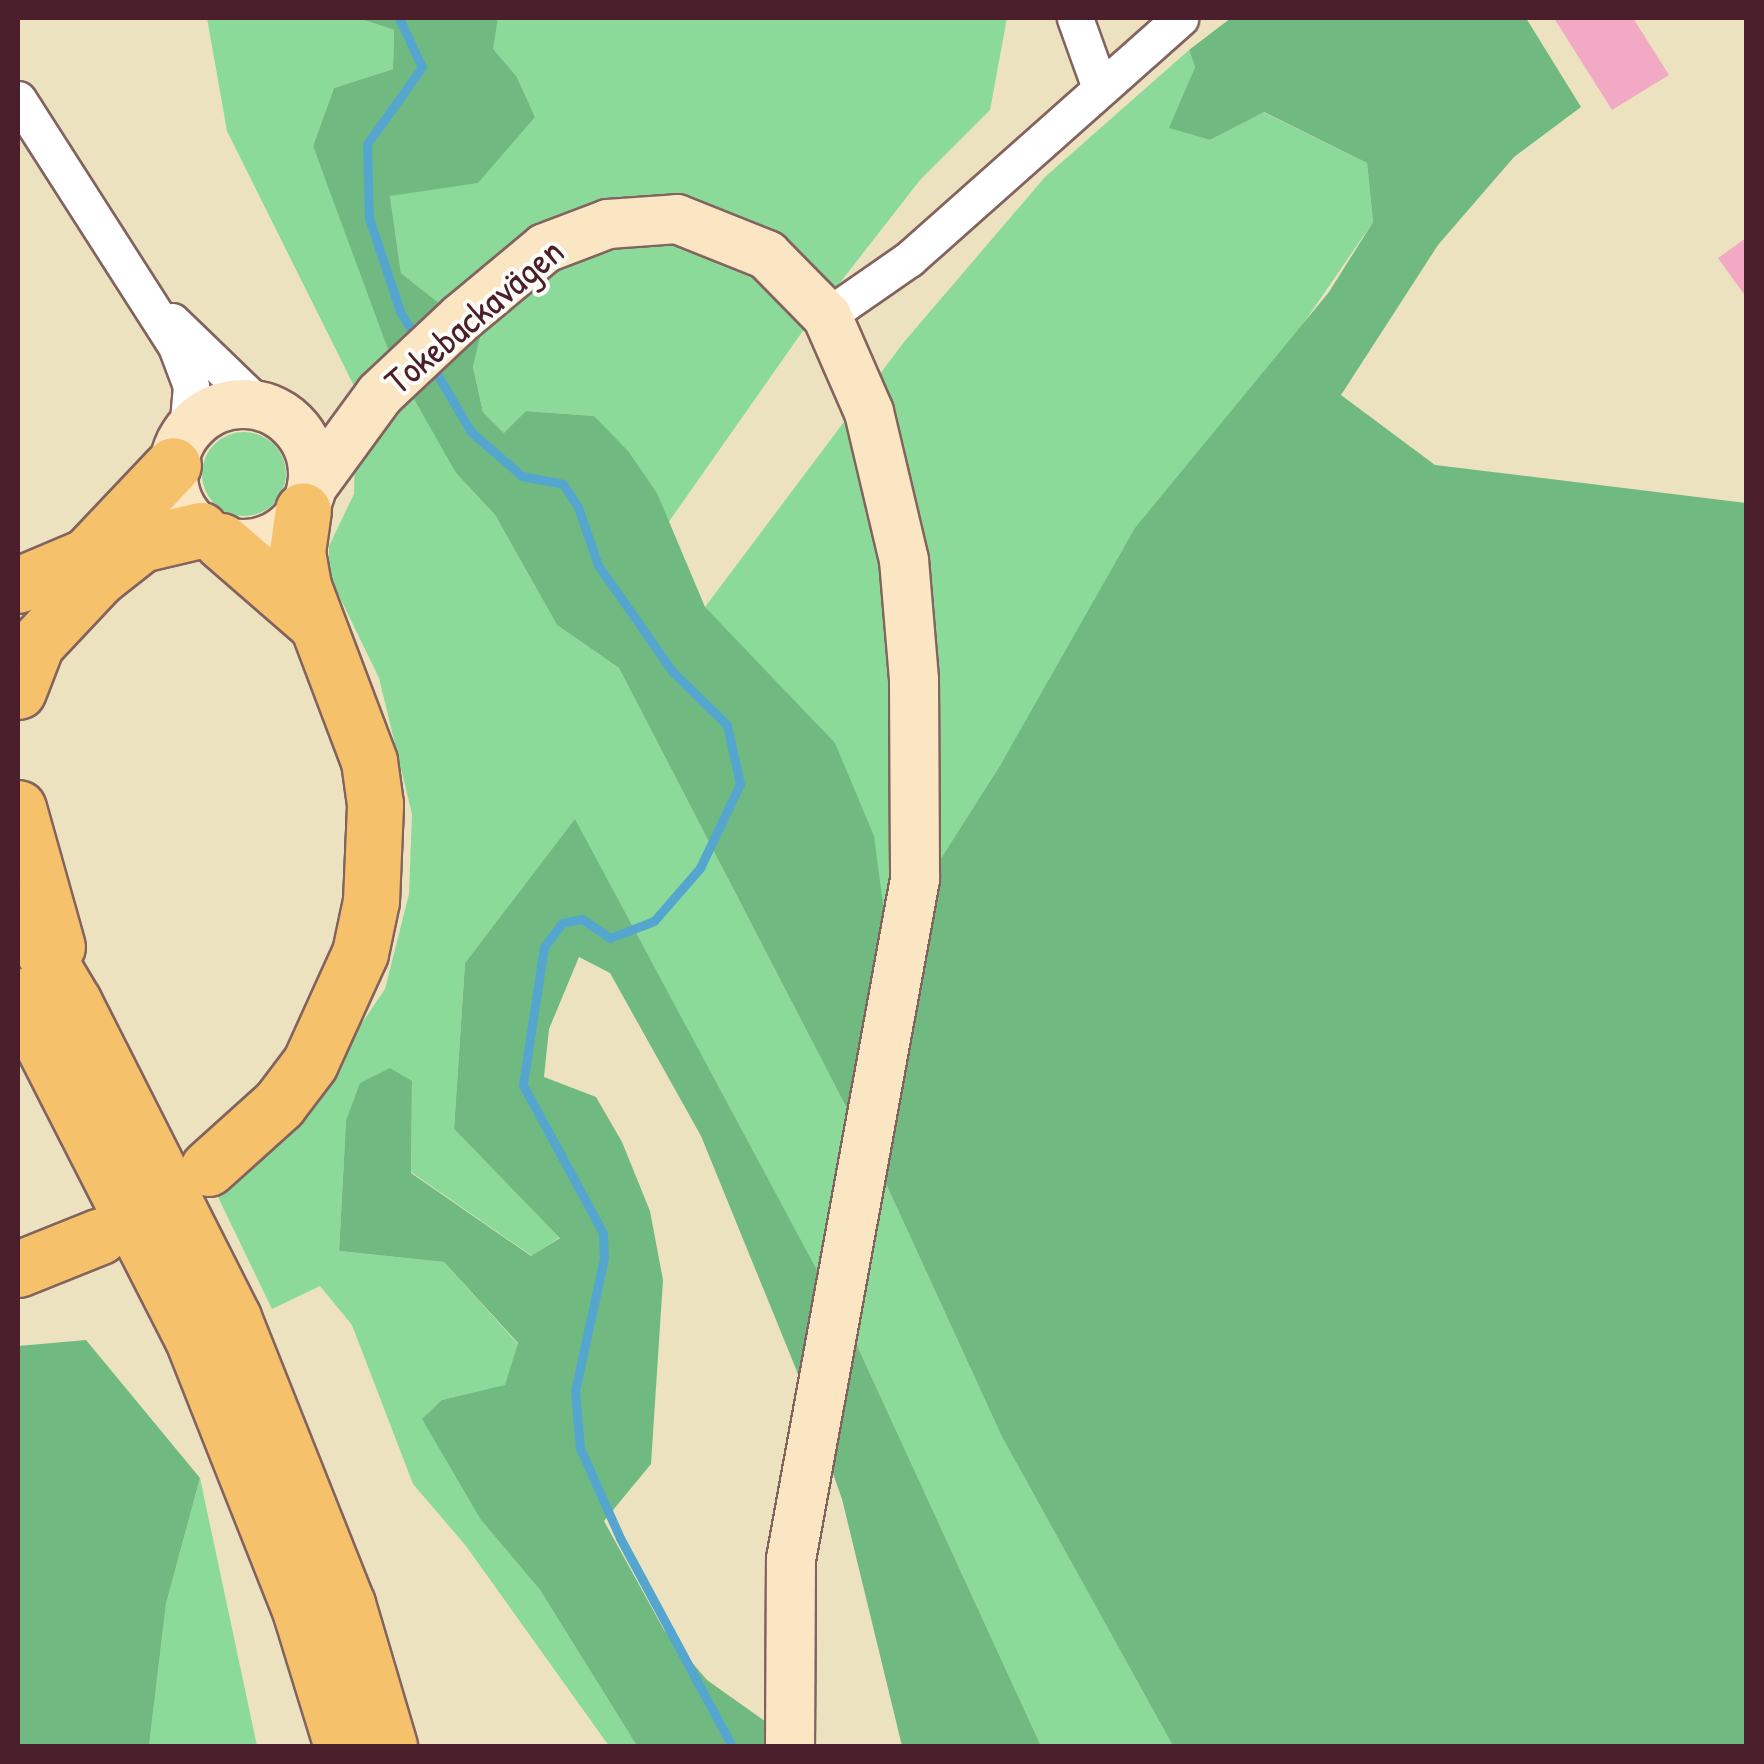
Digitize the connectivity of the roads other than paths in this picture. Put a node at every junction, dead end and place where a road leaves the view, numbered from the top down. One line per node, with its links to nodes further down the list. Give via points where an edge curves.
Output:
1 (1074, 18): 4 (street)
2 (1180, 18): 3 (street)
3 (1144, 32): 4 (street)
4 (1098, 85): 7 (street, via 909,260)
5 (18, 99): 6 (street)
6 (146, 296): 9 (street); 10 (street, via 186,370)
7 (827, 316): 8 (street, Tokebackavägen, via 767,254 677,220 571,234 461,318); 26 (street, Tokebackavägen, via 870,412 904,560 914,680 916,879 791,1558)
8 (380, 394): 9 (street, via 332,412); 11 (street, Tokebackavägen)
9 (270, 410): 10 (street, via 212,410); 11 (street, via 307,446)
10 (180, 448): 12 (street, via 183,512); 13 (highway, via 87,556)
11 (308, 498): 12 (street, via 268,540); 14 (highway, via 297,552)
12 (210, 535): 14 (highway); 15 (highway, via 141,544 98,578 36,644)
13 (18, 585)
14 (314, 622): 21 (highway, via 369,761 375,804 371,901 360,954 310,1063 266,1117)
15 (18, 692)
16 (18, 808): 19 (highway)
17 (18, 909): 19 (highway)
18 (18, 996): 22 (highway)
19 (74, 1003): 25 (highway, via 233,1318 347,1604)
20 (18, 1066): 22 (highway)
21 (208, 1168)
22 (117, 1225): 23 (highway); 24 (highway, via 241,1453)
23 (18, 1269)
24 (342, 1746)
25 (389, 1746)
26 (790, 1746)

